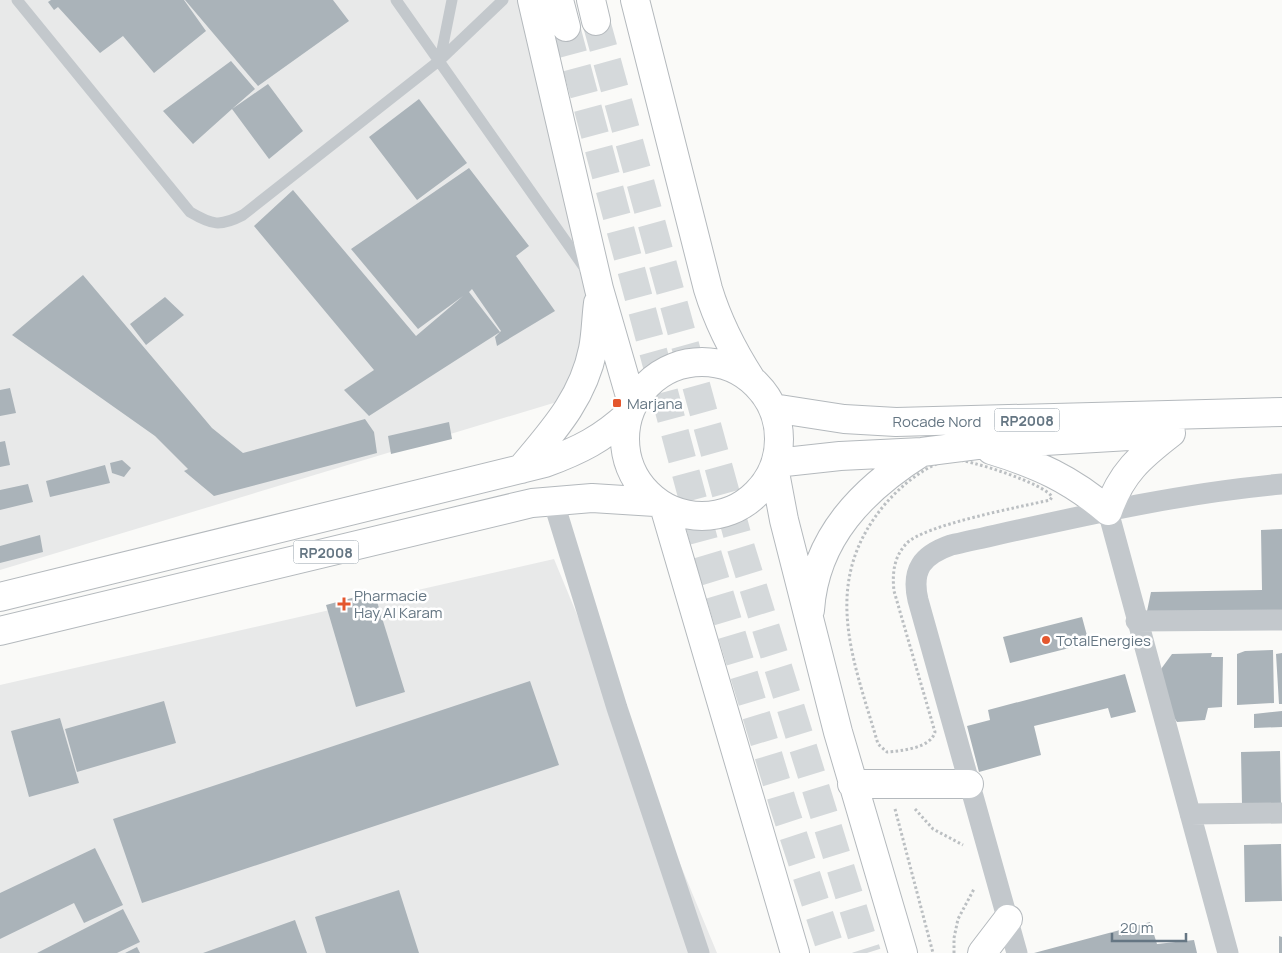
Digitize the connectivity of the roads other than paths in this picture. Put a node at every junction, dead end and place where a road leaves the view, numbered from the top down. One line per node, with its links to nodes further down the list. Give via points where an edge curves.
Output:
1 (17, 0): 9 (lane, via 190,212 217,224 243,215)
2 (396, 0): 9 (lane)
3 (452, 0): 9 (lane)
4 (503, 0): 9 (lane)
5 (532, 0): 10 (highway)
6 (560, 0): 8 (highway)
7 (635, 0): 11 (highway, via 711,296 736,356)
8 (566, 27)
9 (440, 60): 10 (lane)
10 (599, 289): 12 (highway); 20 (highway, via 593,348 581,387 561,422)
11 (751, 379): 12 (highway, via 718,364 699,362 681,365 649,383); 13 (highway)
12 (630, 408): 20 (highway, RP2008, via 611,430 591,445); 23 (highway, via 624,432 631,471 641,487)
13 (773, 408): 14 (highway, Rocade Nord / RP2008, via 844,419 896,422); 19 (highway, via 779,444)
14 (1282, 412)
15 (1282, 430): 16 (highway, Rocade Nord / RP2008)
16 (1171, 433): 17 (highway, Rocade Nord / RP2008); 24 (highway, via 1131,466 1117,487)
17 (977, 445): 18 (highway, Rocade Nord / RP2008); 24 (highway, via 1066,479)
18 (922, 452): 19 (highway, Rocade Nord / RP2008, via 840,456); 27 (highway, via 877,482 840,525 818,570)
19 (775, 465): 23 (highway, via 757,494 726,513 689,516); 27 (highway, via 784,520)
20 (521, 469): 25 (highway, RP2008)
21 (1282, 484): 24 (street)
22 (553, 500): 23 (highway, RP2008, via 607,498); 29 (highway, RP2008, via 494,511); 35 (street, via 617,708)
23 (659, 504): 36 (highway)
24 (1108, 511): 28 (street); 31 (street, via 951,545 925,558 917,572 918,600)
25 (0, 597)
26 (1282, 620): 28 (street)
27 (809, 621): 30 (highway)
28 (1136, 621): 33 (street)
29 (0, 630)
30 (852, 784): 31 (highway); 37 (highway)
31 (969, 784): 34 (street)
32 (1282, 813): 33 (street)
33 (1190, 814): 40 (street)
34 (1008, 919): 38 (highway); 39 (street)
35 (699, 953)
36 (796, 953)
37 (903, 953)
38 (982, 953)
39 (1017, 953)
40 (1228, 953)

